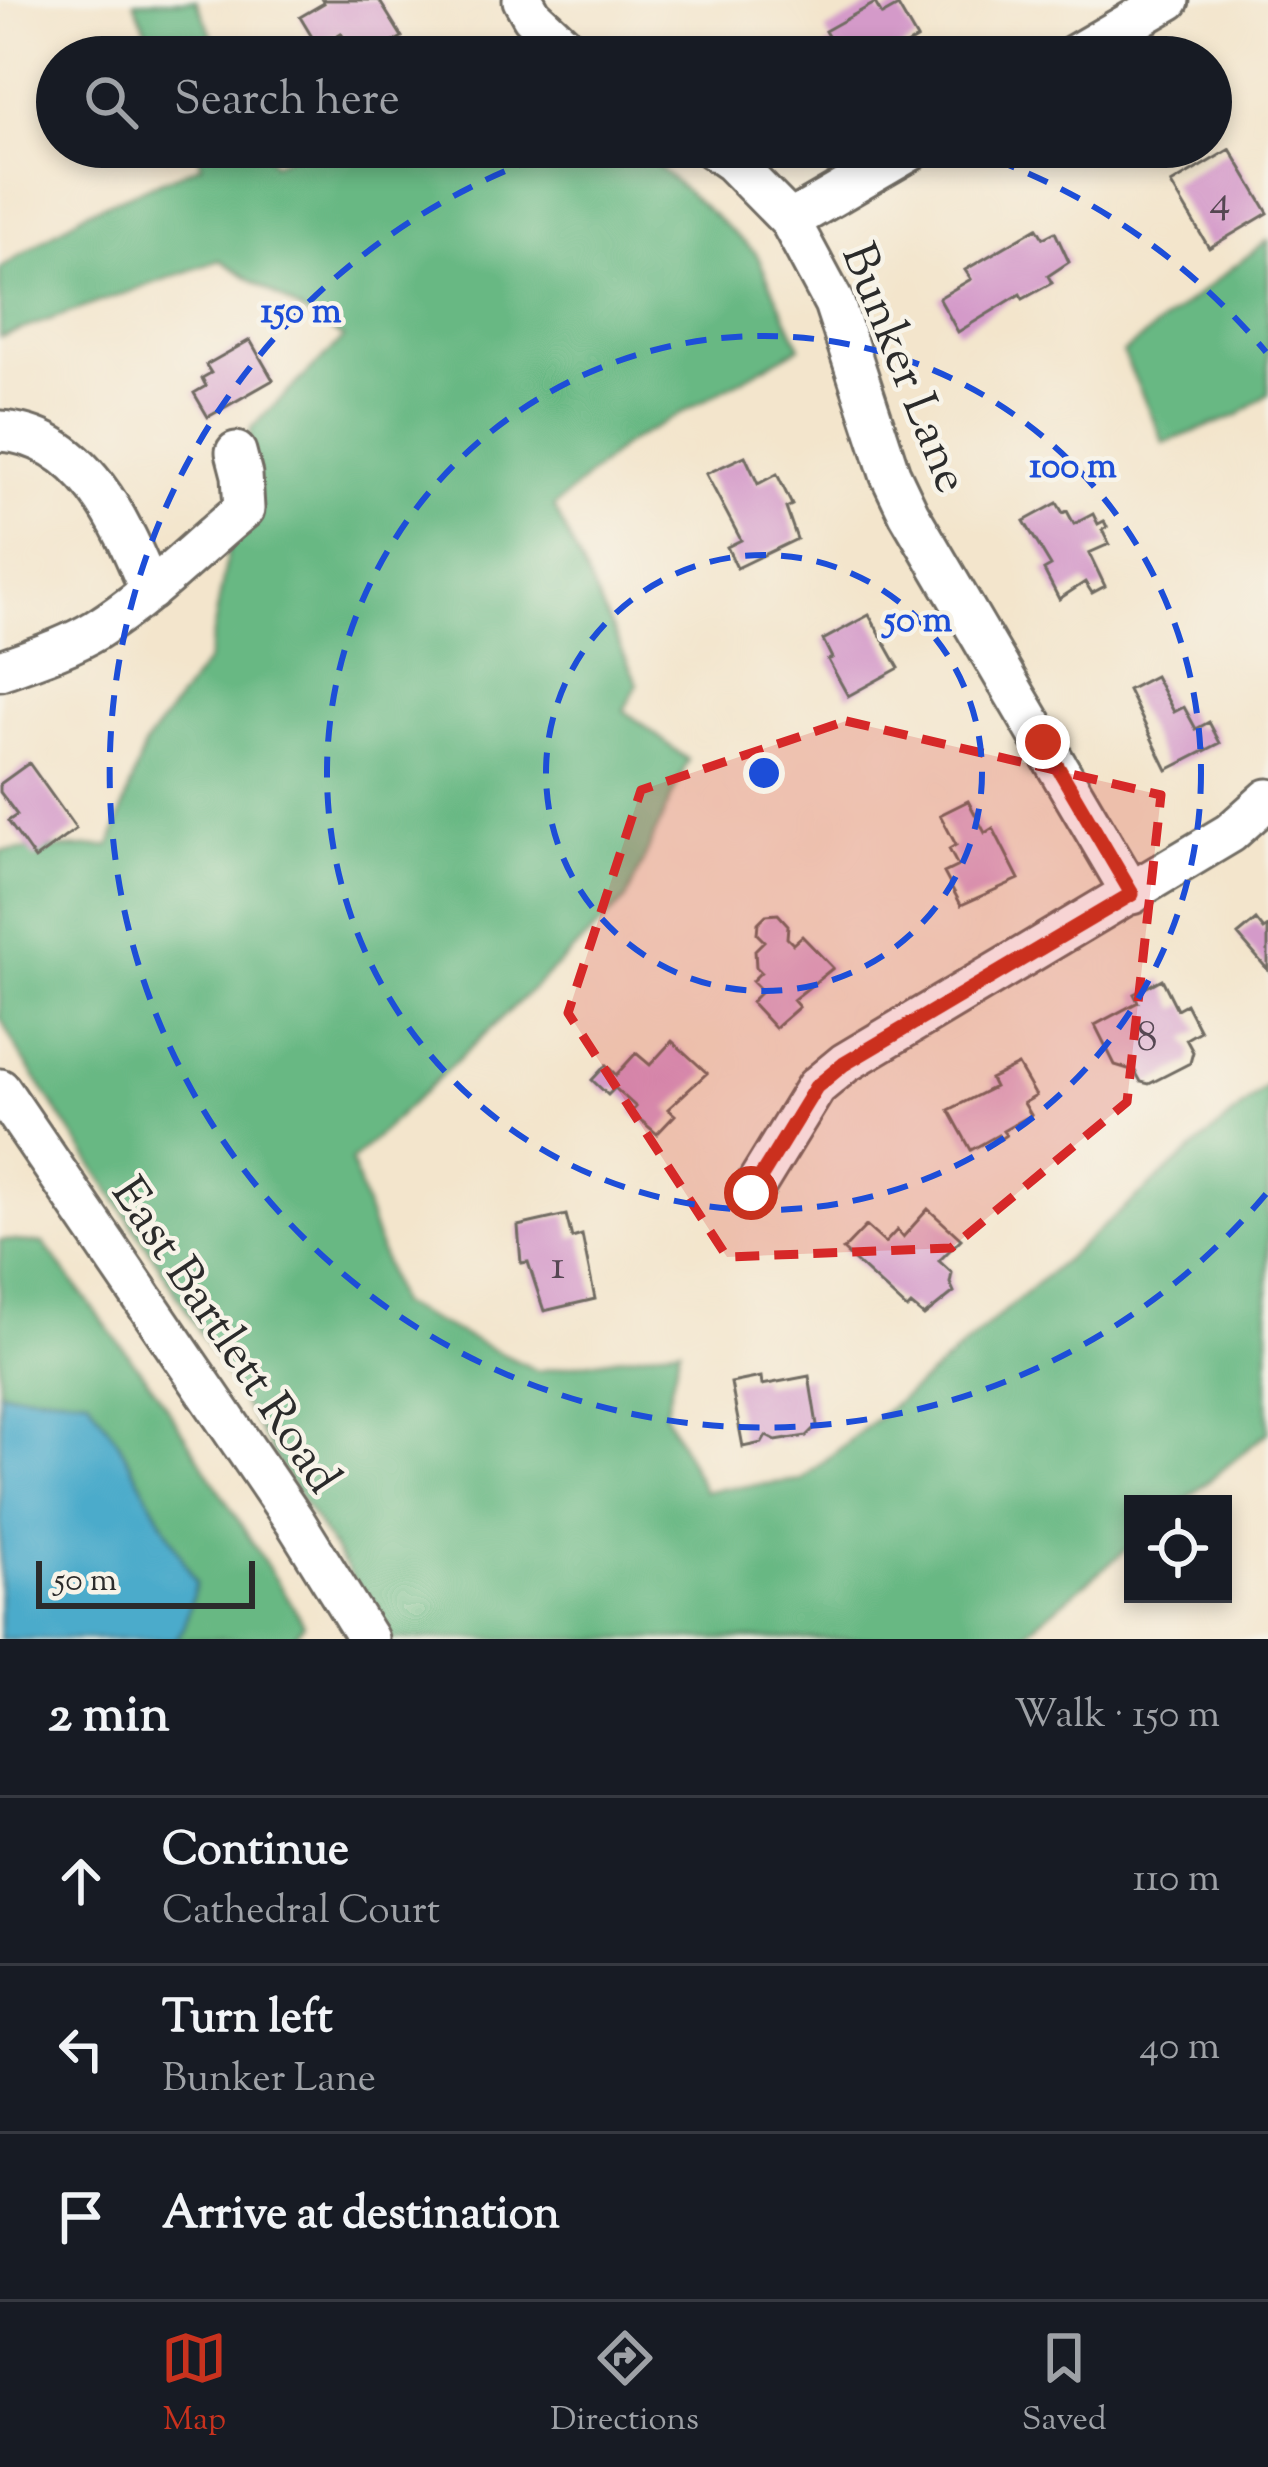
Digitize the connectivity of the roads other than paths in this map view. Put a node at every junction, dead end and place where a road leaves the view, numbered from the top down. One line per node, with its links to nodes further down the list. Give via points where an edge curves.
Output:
1 (523, 0): 3 (street)
2 (1169, 0): 4 (street)
3 (553, 36)
4 (1107, 36)
5 (738, 168): 7 (street, Bunker Lane)
6 (880, 168): 7 (street)
7 (790, 220): 13 (street, Bunker Lane, via 834,303 909,514)
8 (0, 431): 10 (street, via 57,448 81,469 108,504)
9 (236, 452): 10 (street, via 244,509)
10 (150, 591): 11 (street, via 96,630)
11 (0, 670)
12 (1268, 799): 13 (street, via 1230,833)
13 (1132, 894): 15 (street, via 844,1064 816,1087)
14 (0, 1089): 16 (street, East Bartlett Road)
15 (751, 1193)
16 (368, 1639)

